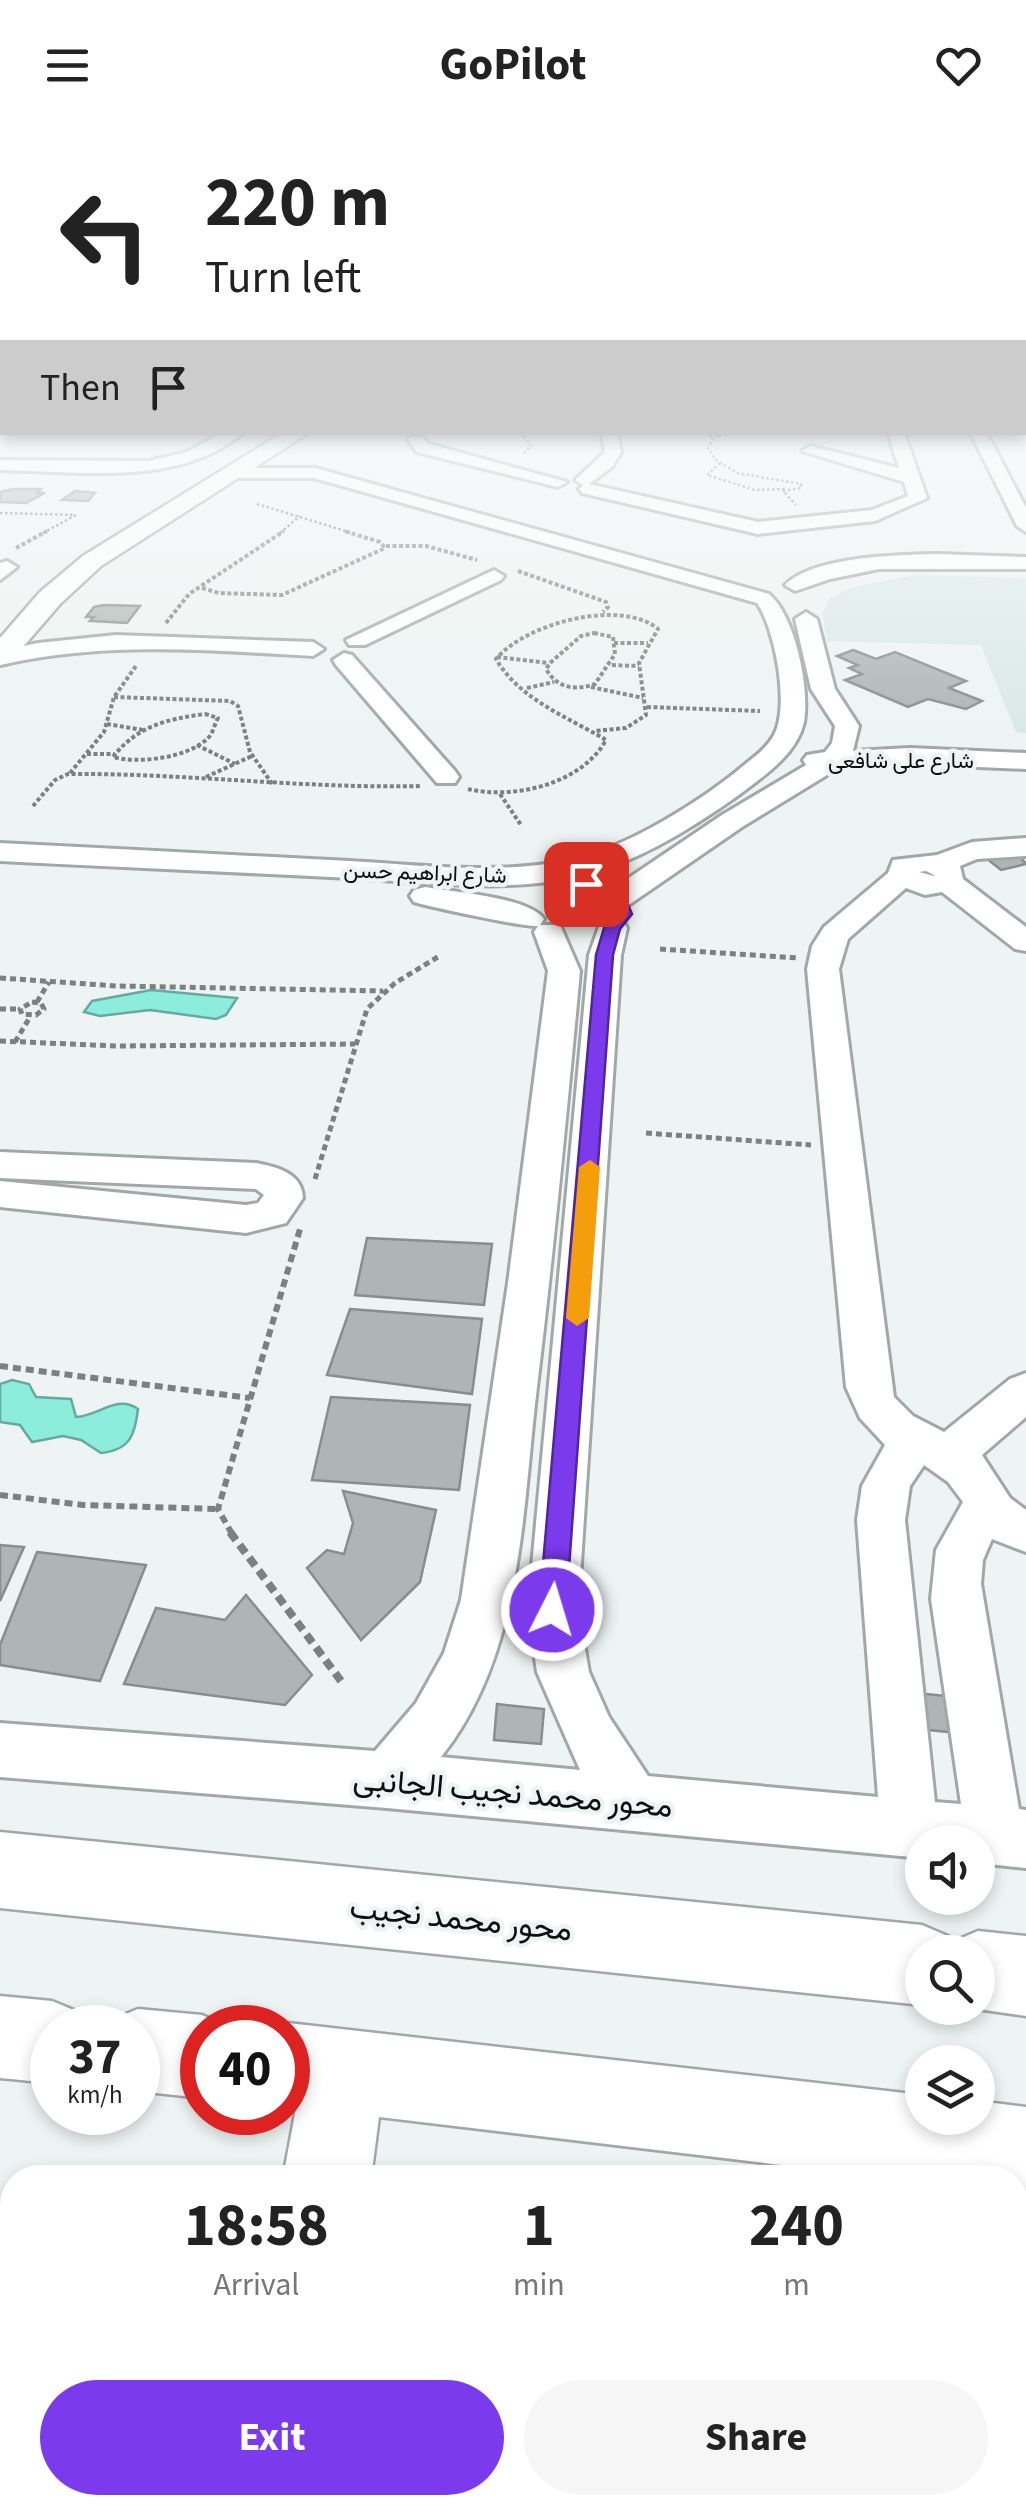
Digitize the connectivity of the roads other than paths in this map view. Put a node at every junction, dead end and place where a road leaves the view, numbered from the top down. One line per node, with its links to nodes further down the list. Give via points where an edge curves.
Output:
1 (130, 508): 6 (main road)
2 (175, 508): 13 (main road, via 75,574)
3 (575, 508): 12 (street)
4 (624, 508): 5 (street, via 772,528 854,518 904,520 922,517)
5 (927, 508)
6 (67, 550)
7 (1026, 552): 8 (street)
8 (1004, 562): 9 (street); 12 (street, via 883,562 833,570)
9 (1026, 563)
10 (1026, 574): 12 (street, via 871,578)
11 (494, 576): 15 (street)
12 (787, 596): 17 (street, via 824,689); 18 (street, via 781,625 794,711)
13 (39, 610): 14 (street); 16 (main road)
14 (98, 640): 15 (street, via 313,649 329,640); 16 (street)
15 (350, 650): 22 (street)
16 (0, 657)
17 (865, 728): 18 (street, شارع على شافعى, via 819,724); 19 (street, شارع على شافعى); 20 (street)
18 (783, 740): 20 (street, شارع على شافعى); 27 (street, شارع ابراهيم حسن, via 704,804 626,851)
19 (1026, 745)
20 (831, 761): 21 (street, شارع على شافعى); 28 (street, via 732,820)
21 (1026, 761)
22 (448, 781)
23 (1026, 847): 26 (street, via 972,851)
24 (0, 852): 27 (street, شارع ابراهيم حسن)
25 (0, 874): 29 (street, شارع ابراهيم حسن, via 425,896 496,908)
26 (930, 874): 30 (street); 36 (street, via 836,934 824,960 868,1387 874,1408 891,1428)
27 (555, 878): 28 (street, via 600,887); 29 (street, via 525,910)
28 (615, 913): 29 (street, شارع ابراهيم حسن, via 582,936); 34 (street, via 605,955)
29 (538, 925): 33 (street, via 564,971)
30 (1026, 942)
31 (0, 1165): 32 (street, via 240,1176 220,1195 226,1216)
32 (0, 1194)
33 (530, 1283): 34 (street); 39 (street, via 486,1600 468,1661 435,1722)
34 (580, 1287): 40 (street, via 552,1610 563,1672 590,1736)
35 (1026, 1390): 36 (street)
36 (933, 1449): 37 (street, via 968,1470); 41 (street, via 895,1462 883,1489)
37 (1006, 1520): 43 (street, via 966,1533 956,1582)
38 (0, 1750): 39 (street, محور محمد نجيب الجانبى)
39 (387, 1780): 40 (street, محور محمد نجيب الجانبى)
40 (633, 1802): 42 (street, محور محمد نجيب الجانبى)
41 (909, 1825)
42 (905, 1828)
43 (1010, 1838)
44 (0, 1870): 45 (main road, محور محمد نجيب)
45 (905, 1964)
46 (995, 1973): 47 (main road)
47 (1026, 1976)
48 (0, 2037): 49 (main road)
49 (30, 2040)
50 (316, 2068): 51 (main road); 52 (main road)
51 (1026, 2150)
52 (326, 2165)

